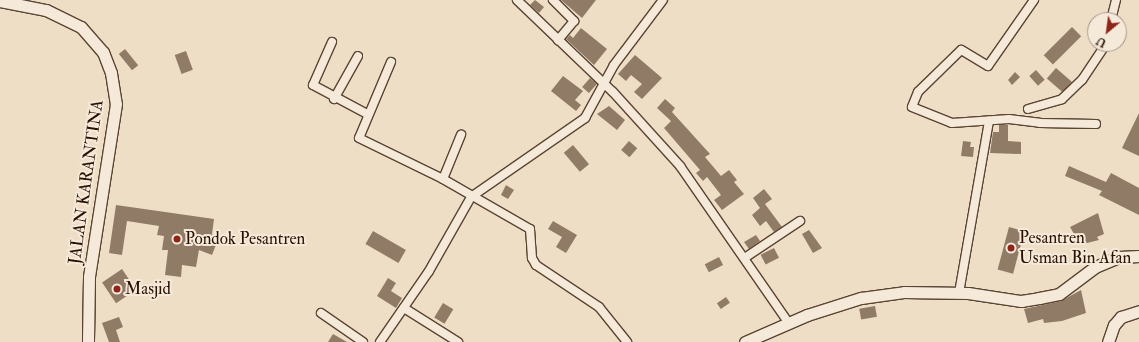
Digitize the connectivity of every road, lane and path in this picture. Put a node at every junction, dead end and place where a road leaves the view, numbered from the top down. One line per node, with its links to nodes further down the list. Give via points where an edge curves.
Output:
1 (517, 0): 8 (street)
2 (553, 0): 8 (street, via 574,21)
3 (663, 0): 13 (street, via 614,65)
4 (1034, 0): 17 (street, via 988,66 961,50 918,92 912,107 952,123)
5 (1116, 0): 7 (street)
6 (0, 1): 30 (street, JALAN KARANTINA, via 46,10 81,27 103,52 111,73 116,104 89,277)
7 (1113, 12)
8 (558, 40): 13 (street)
9 (332, 42): 14 (street, via 313,81 314,87)
10 (1101, 52): 15 (street, via 1082,80 1062,99)
11 (358, 56): 14 (street)
12 (391, 62): 16 (street)
13 (605, 84): 21 (street, via 592,110 576,126); 24 (street, via 680,166)
14 (334, 99): 16 (street)
15 (1028, 109)
16 (367, 114): 20 (street, via 359,138)
17 (988, 121): 18 (street, via 1009,119 1040,123); 25 (street)
18 (1096, 124)
19 (461, 135): 20 (street)
20 (443, 179): 21 (street)
21 (471, 197): 26 (street); 34 (street, via 530,229 532,258 536,265 599,307)
22 (800, 221): 24 (street)
23 (1139, 256): 25 (street, via 1119,257 1095,267 1060,294 1022,301)
24 (746, 257): 29 (street)
25 (959, 293): 29 (street, via 904,292 861,298)
26 (404, 308): 32 (street); 33 (street)
27 (1139, 311): 36 (street, via 1121,317 1114,325)
28 (321, 314): 31 (street)
29 (788, 322): 35 (street)
30 (88, 342)
31 (363, 342)
32 (380, 342)
33 (458, 342)
34 (627, 342)
35 (745, 342)
36 (1108, 342)

